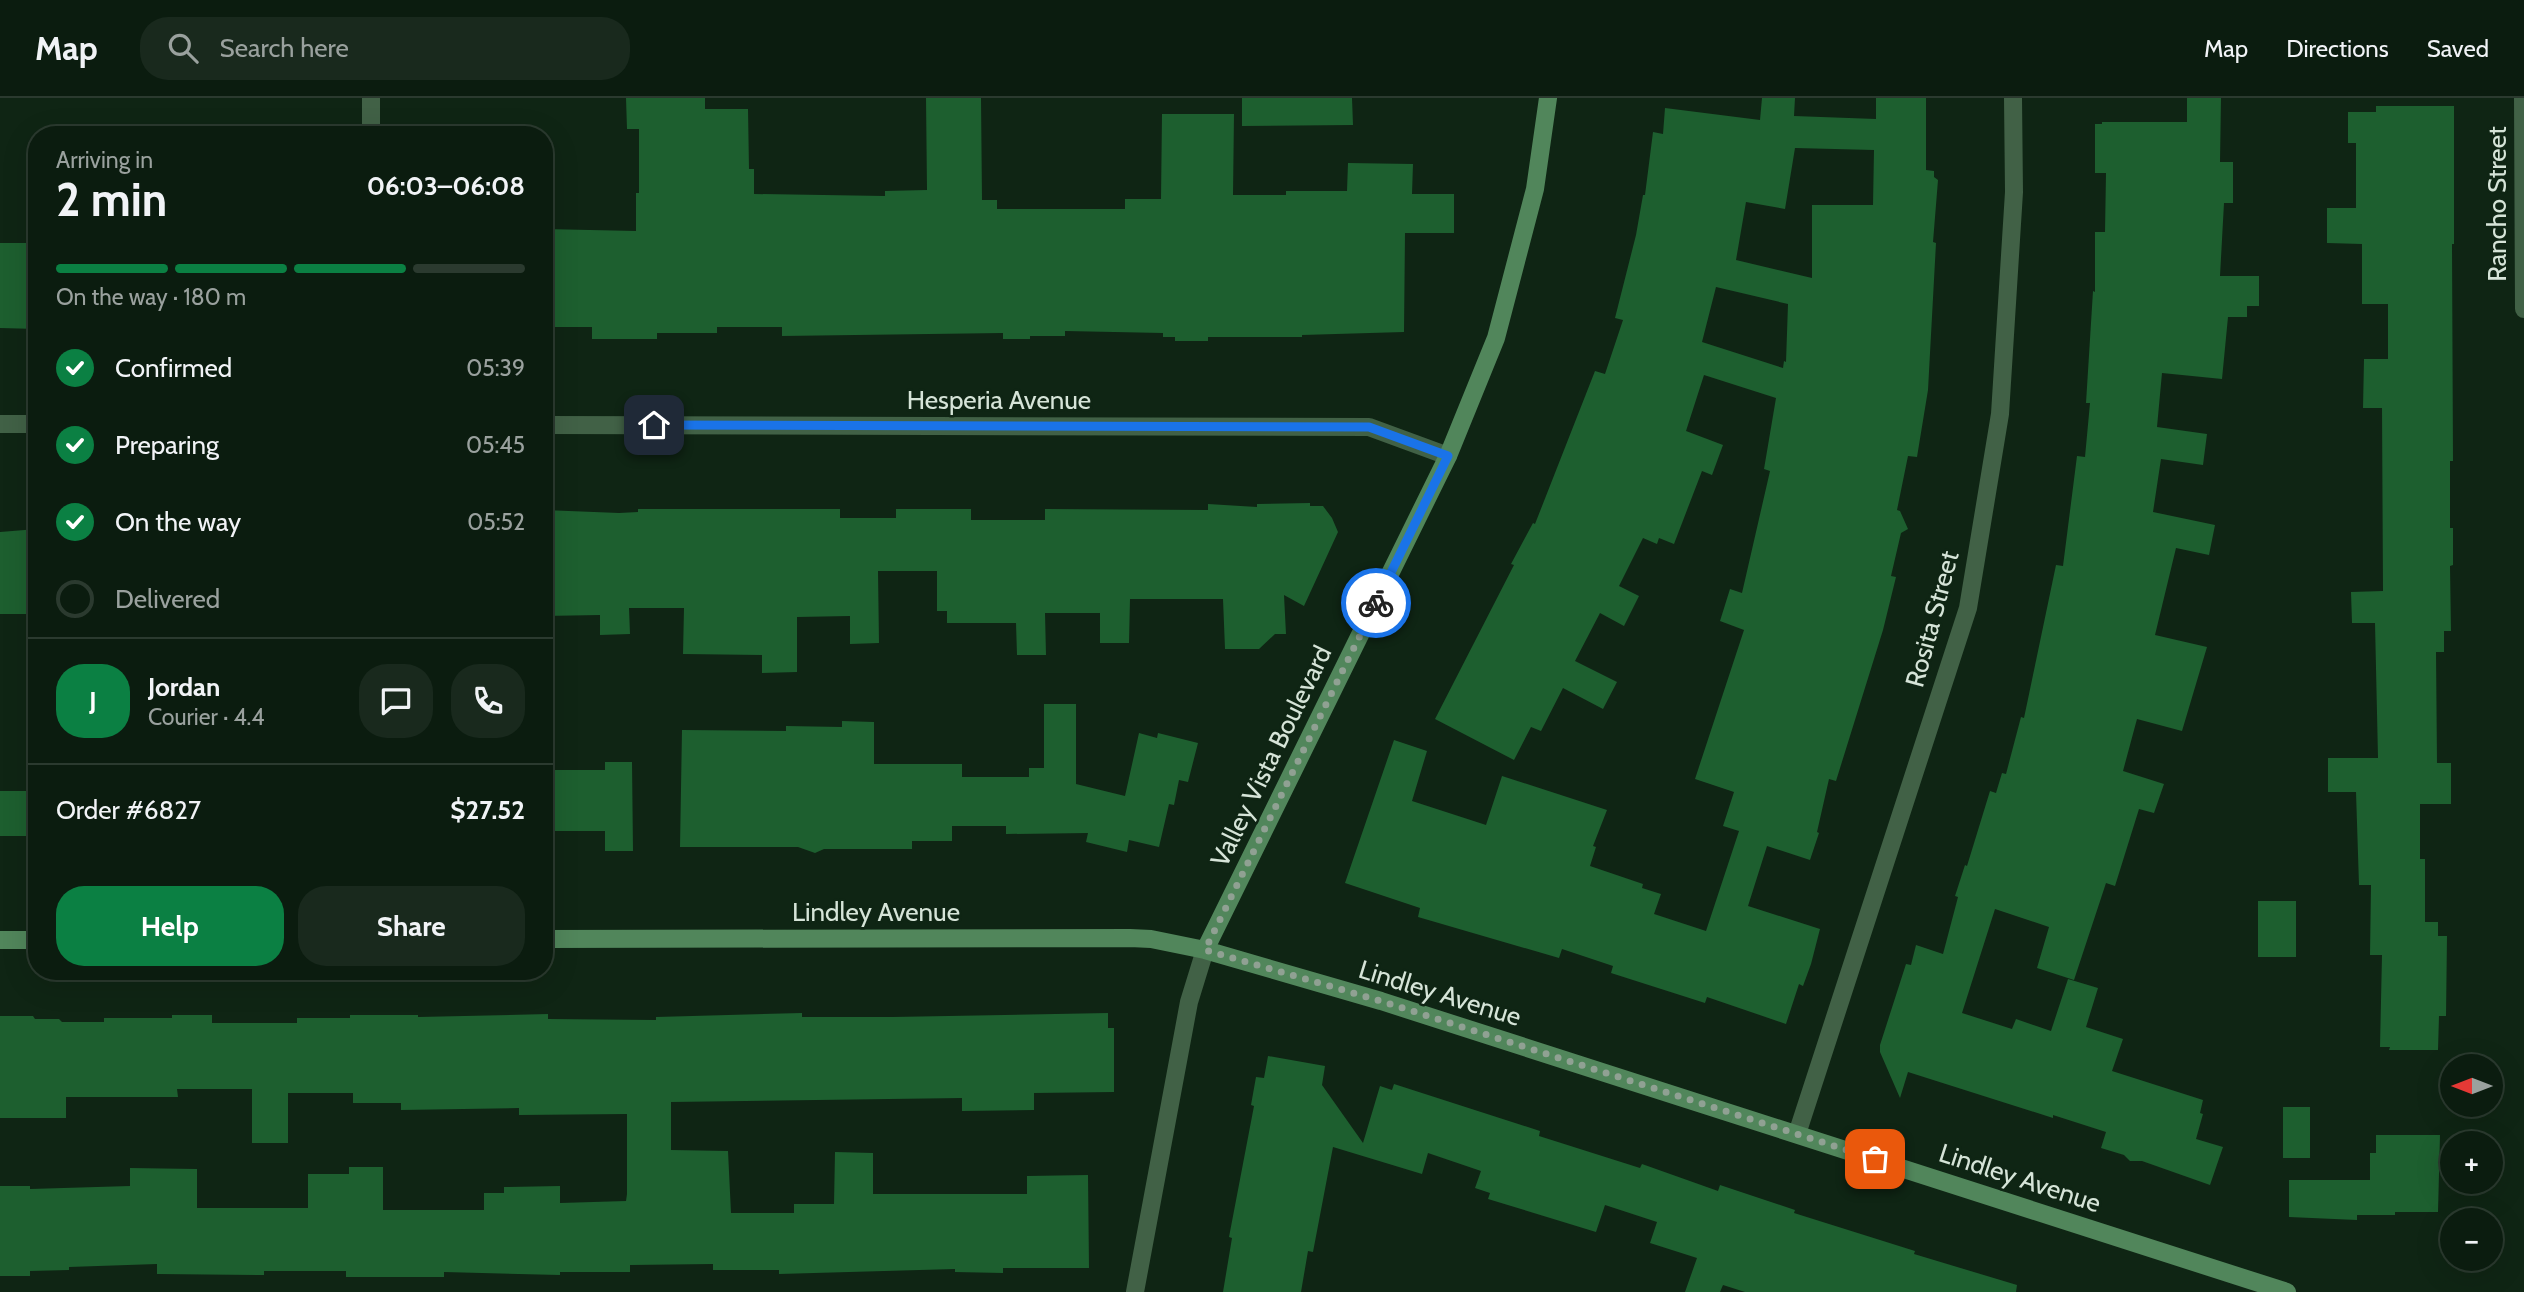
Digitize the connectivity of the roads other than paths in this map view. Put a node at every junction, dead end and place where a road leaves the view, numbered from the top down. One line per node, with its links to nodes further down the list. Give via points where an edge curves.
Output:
1 (371, 98): 5 (street)
2 (1548, 98): 10 (street, Valley Vista Boulevard, via 1535,189 1496,338)
3 (2013, 98): 15 (street, Rosita Street, via 2014,192 2000,414 1968,608)
4 (2523, 98): 6 (street, Rancho Street)
5 (371, 126)
6 (2524, 309)
7 (0, 424): 8 (street)
8 (28, 424)
9 (553, 425): 10 (street, Hesperia Avenue, via 1369,427)
10 (1448, 456): 14 (street, Valley Vista Boulevard)
11 (553, 939): 14 (street, Lindley Avenue, via 1130,938)
12 (0, 940): 13 (street)
13 (28, 940)
14 (1205, 950): 15 (street, Lindley Avenue, via 1381,1001); 16 (street, Valley Vista Boulevard, via 1189,1002)
15 (1797, 1134): 17 (street, Lindley Avenue)
16 (1135, 1292)
17 (2287, 1292)

